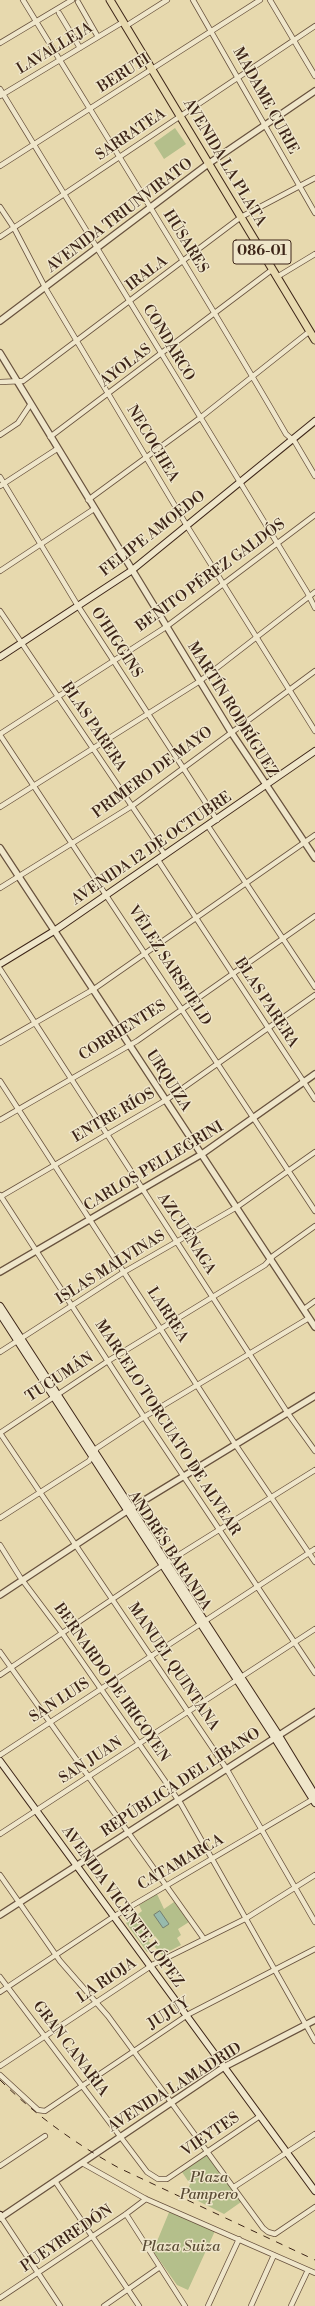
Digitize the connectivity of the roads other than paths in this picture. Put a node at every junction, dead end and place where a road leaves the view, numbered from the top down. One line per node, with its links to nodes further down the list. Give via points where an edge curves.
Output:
1 (23, 0): 10 (street, HÚSARES)
2 (72, 0): 10 (street)
3 (110, 0): 11 (main road, AVENIDA LA PLATA / 086-01)
4 (167, 0): 11 (street, LAVALLEJA)
5 (193, 0): 13 (street, MADAME CURIE)
6 (260, 0): 13 (street, BERUTI)
7 (270, 0): 15 (street)
8 (78, 2): 14 (street)
9 (59, 12): 17 (street)
10 (36, 22): 16 (street); 18 (street, HÚSARES)
11 (124, 24): 14 (street, LAVALLEJA); 19 (main road, AVENIDA LA PLATA / 086-01)
12 (315, 26): 15 (street, SARRATEA)
13 (212, 32): 19 (street, BERUTI); 21 (street, MADAME CURIE)
14 (98, 37): 17 (street, LAVALLEJA)
15 (294, 40): 20 (street); 21 (street, SARRATEA)
16 (0, 43)
17 (80, 48): 18 (street, LAVALLEJA)
18 (59, 60): 23 (street, LAVALLEJA); 24 (street, HÚSARES)
19 (152, 70): 24 (street, BERUTI); 25 (main road, AVENIDA LA PLATA / 086-01)
20 (315, 76)
21 (238, 77): 25 (street, SARRATEA); 26 (street, MADAME CURIE)
22 (315, 91): 26 (street, AVENIDA TRIUNVIRATO)
23 (1, 93): 27 (street, CONDARCO)
24 (89, 110): 27 (street, BERUTI); 28 (street, HÚSARES)
25 (180, 116): 28 (street, SARRATEA); 29 (main road, AVENIDA LA PLATA / 086-01)
26 (265, 125): 29 (street, AVENIDA TRIUNVIRATO); 32 (street, MADAME CURIE)
27 (34, 145): 30 (street, BERUTI); 33 (street, CONDARCO)
28 (118, 159): 33 (street, SARRATEA); 35 (street, HÚSARES)
29 (208, 164): 35 (street, AVENIDA TRIUNVIRATO); 37 (main road, AVENIDA LA PLATA / 086-01)
30 (0, 166)
31 (315, 178): 32 (street, IRALA)
32 (300, 187): 36 (street, MADAME CURIE); 37 (street, IRALA)
33 (64, 195): 38 (street, SARRATEA); 40 (street, CONDARCO)
34 (0, 207): 38 (street, NECOCHEA)
35 (149, 208): 40 (street, AVENIDA TRIUNVIRATO); 42 (street, HÚSARES)
36 (315, 213)
37 (241, 217): 42 (street, IRALA); 43 (main road, AVENIDA LA PLATA / 086-01)
38 (14, 228): 39 (street, SARRATEA); 45 (street, NECOCHEA)
39 (0, 237)
40 (97, 248): 45 (street, AVENIDA TRIUNVIRATO); 46 (street, CONDARCO)
41 (315, 254): 44 (street)
42 (183, 261): 46 (street, IRALA); 47 (street, HÚSARES)
43 (272, 269): 44 (main road, AVENIDA LA PLATA / 086-01); 47 (street, AYOLAS)
44 (278, 277): 49 (main road, AVENIDA LA PLATA / 086-01)
45 (45, 287): 48 (street, AVENIDA TRIUNVIRATO); 51 (street, NECOCHEA)
46 (129, 302): 51 (street, IRALA); 53 (street, CONDARCO)
47 (215, 312): 53 (street, AYOLAS); 54 (street, HÚSARES)
48 (0, 321)
49 (310, 331): 50 (main road, AVENIDA LA PLATA / 086-01); 54 (street)
50 (315, 340)
51 (77, 341): 56 (street, IRALA); 57 (street, NECOCHEA)
52 (0, 353): 56 (street, MARTÍN RODRÍGUEZ)
53 (161, 354): 57 (street, AYOLAS); 59 (street, CONDARCO)
54 (252, 375): 59 (street); 63 (street, HÚSARES, via 286,434)
55 (0, 382): 56 (street)
56 (18, 383): 58 (street, MARTÍN RODRÍGUEZ)
57 (108, 394): 62 (street, AYOLAS); 65 (street, NECOCHEA)
58 (30, 405): 61 (street, via 18,423); 62 (street, MARTÍN RODRÍGUEZ)
59 (200, 418): 65 (street); 68 (street, CONDARCO)
60 (315, 422): 63 (main road, FELIPE AMOEDO)
61 (0, 435)
62 (50, 437): 64 (street, MARTÍN RODRÍGUEZ)
63 (293, 440): 66 (street, HÚSARES); 68 (main road, FELIPE AMOEDO)
64 (57, 449): 69 (street); 70 (street, MARTÍN RODRÍGUEZ)
65 (147, 458): 70 (street); 73 (street, NECOCHEA)
66 (315, 476)
67 (0, 477): 69 (street, O'HIGGINS)
68 (239, 483): 73 (main road, FELIPE AMOEDO); 75 (street, CONDARCO)
69 (2, 485): 74 (street, O'HIGGINS)
70 (88, 500): 71 (street, MARTÍN RODRÍGUEZ)
71 (94, 509): 74 (street); 77 (street, MARTÍN RODRÍGUEZ)
72 (315, 515): 75 (street, BENITO PÉREZ GALDÓS)
73 (187, 526): 77 (main road, FELIPE AMOEDO); 78 (street, NECOCHEA)
74 (41, 544): 76 (street); 81 (street, O'HIGGINS)
75 (277, 544): 78 (street, BENITO PÉREZ GALDÓS); 80 (street, CONDARCO)
76 (0, 571)
77 (131, 571): 81 (main road, FELIPE AMOEDO); 84 (street, MARTÍN RODRÍGUEZ)
78 (223, 585): 84 (street, BENITO PÉREZ GALDÓS); 85 (street, NECOCHEA)
79 (315, 592): 80 (street)
80 (309, 596): 82 (street, CONDARCO); 85 (street)
81 (78, 606): 86 (main road, FELIPE AMOEDO); 88 (street, O'HIGGINS)
82 (315, 608)
83 (0, 612): 86 (street, BLAS PARERA)
84 (166, 627): 88 (street, BENITO PÉREZ GALDÓS); 90 (street, MARTÍN RODRÍGUEZ)
85 (256, 637): 90 (street); 91 (street, NECOCHEA)
86 (20, 644): 87 (main road, FELIPE AMOEDO); 92 (street, BLAS PARERA)
87 (0, 657)
88 (114, 660): 92 (street, BENITO PÉREZ GALDÓS); 93 (street, O'HIGGINS)
89 (315, 671): 91 (street, PRIMERO DE MAYO)
90 (200, 681): 93 (street); 95 (street, MARTÍN RODRÍGUEZ)
91 (288, 690): 94 (street, NECOCHEA); 95 (street, PRIMERO DE MAYO)
92 (58, 696): 96 (street, BENITO PÉREZ GALDÓS); 97 (street, BLAS PARERA)
93 (148, 714): 97 (street); 99 (street, O'HIGGINS)
94 (315, 731)
95 (231, 732): 99 (street, PRIMERO DE MAYO); 101 (street, MARTÍN RODRÍGUEZ)
96 (0, 734): 100 (street, VÉLEZ SARSFIELD)
97 (94, 750): 100 (street); 102 (street, BLAS PARERA)
98 (315, 751): 101 (main road, AVENIDA 12 DE OCTUBRE)
99 (184, 768): 102 (street, PRIMERO DE MAYO); 104 (street, O'HIGGINS)
100 (35, 787): 103 (street); 108 (street, VÉLEZ SARSFIELD)
101 (266, 787): 104 (main road, AVENIDA 12 DE OCTUBRE); 107 (street, MARTÍN RODRÍGUEZ)
102 (132, 806): 108 (street, PRIMERO DE MAYO); 110 (street, BLAS PARERA)
103 (0, 807)
104 (217, 820): 105 (main road, AVENIDA 12 DE OCTUBRE)
105 (208, 826): 110 (main road, AVENIDA 12 DE OCTUBRE); 114 (street)
106 (315, 834): 107 (street)
107 (304, 842): 111 (street, MARTÍN RODRÍGUEZ); 114 (street)
108 (73, 844): 113 (street, PRIMERO DE MAYO); 116 (street, VÉLEZ SARSFIELD)
109 (0, 848): 113 (street, URQUIZA)
110 (165, 855): 112 (main road, AVENIDA 12 DE OCTUBRE)
111 (315, 858)
112 (158, 860): 116 (main road, AVENIDA 12 DE OCTUBRE); 118 (street, BLAS PARERA)
113 (19, 876): 115 (street, PRIMERO DE MAYO); 119 (street, URQUIZA)
114 (247, 883): 118 (street); 120 (street)
115 (0, 888)
116 (107, 895): 119 (main road, AVENIDA 12 DE OCTUBRE); 121 (street, VÉLEZ SARSFIELD)
117 (315, 916): 120 (street, CORRIENTES)
118 (195, 917): 121 (street); 124 (street, BLAS PARERA)
119 (54, 931): 122 (main road, AVENIDA 12 DE OCTUBRE); 126 (street, URQUIZA)
120 (283, 938): 124 (street, CORRIENTES); 125 (street)
121 (146, 952): 126 (street); 128 (street, VÉLEZ SARSFIELD)
122 (0, 964)
123 (0, 969): 129 (street, AZCUÉNAGA)
124 (232, 974): 128 (street, CORRIENTES); 130 (street, BLAS PARERA)
125 (315, 987)
126 (94, 989): 129 (street); 132 (street, URQUIZA)
127 (315, 995): 130 (street, ENTRE RÍOS)
128 (182, 1008): 132 (street, CORRIENTES); 133 (street, VÉLEZ SARSFIELD)
129 (35, 1023): 131 (street); 135 (street, AZCUÉNAGA)
130 (268, 1028): 133 (street, ENTRE RÍOS); 137 (street, BLAS PARERA)
131 (0, 1043)
132 (130, 1045): 135 (street, CORRIENTES); 139 (street, URQUIZA)
133 (218, 1063): 139 (street, ENTRE RÍOS); 141 (street, VÉLEZ SARSFIELD)
134 (315, 1074): 137 (street, CARLOS PELLEGRINI)
135 (71, 1078): 140 (street, CORRIENTES); 143 (street, AZCUÉNAGA)
136 (0, 1081): 140 (street, LARREA)
137 (304, 1082): 138 (street, BLAS PARERA); 141 (street, CARLOS PELLEGRINI)
138 (315, 1099)
139 (166, 1100): 143 (street, ENTRE RÍOS); 145 (street, URQUIZA)
140 (19, 1109): 142 (street, CORRIENTES); 146 (street, LARREA)
141 (254, 1117): 145 (street, CARLOS PELLEGRINI); 147 (street, VÉLEZ SARSFIELD)
142 (0, 1120)
143 (108, 1134): 146 (street, ENTRE RÍOS); 148 (street, AZCUÉNAGA)
144 (315, 1152): 147 (street, ISLAS MALVINAS)
145 (202, 1154): 148 (street, CARLOS PELLEGRINI); 150 (street, URQUIZA)
146 (55, 1164): 149 (street, ENTRE RÍOS); 152 (street, LARREA)
147 (289, 1171): 150 (street, ISLAS MALVINAS); 151 (street, VÉLEZ SARSFIELD)
148 (143, 1189): 152 (street, CARLOS PELLEGRINI); 154 (street, AZCUÉNAGA)
149 (0, 1196): 155 (street, MARCELO TORCUATO DE ALVEAR)
150 (237, 1207): 154 (street, ISLAS MALVINAS); 156 (street, URQUIZA)
151 (315, 1211)
152 (90, 1220): 155 (street, CARLOS PELLEGRINI); 158 (street, LARREA)
153 (315, 1226): 156 (street, TUCUMÁN)
154 (177, 1242): 158 (street, ISLAS MALVINAS); 159 (street, AZCUÉNAGA)
155 (37, 1251): 157 (street, CARLOS PELLEGRINI); 162 (street, MARCELO TORCUATO DE ALVEAR)
156 (270, 1260): 159 (street, TUCUMÁN); 163 (street, URQUIZA)
157 (0, 1272)
158 (124, 1272): 162 (street, ISLAS MALVINAS); 167 (street, LARREA)
159 (213, 1298): 167 (street, TUCUMÁN); 170 (street, AZCUÉNAGA)
160 (315, 1302): 163 (street)
161 (0, 1306): 168 (main road, ANDRÉS BARANDA)
162 (72, 1306): 168 (street, ISLAS MALVINAS); 171 (street, MARCELO TORCUATO DE ALVEAR)
163 (304, 1309): 165 (street, URQUIZA)
164 (0, 1314): 168 (main road, ANDRÉS BARANDA)
165 (309, 1318): 166 (street, URQUIZA); 170 (street)
166 (315, 1327)
167 (161, 1329): 171 (street, TUCUMÁN); 172 (street, LARREA)
168 (18, 1339): 169 (street, ISLAS MALVINAS); 173 (main road, ANDRÉS BARANDA)
169 (0, 1352)
170 (249, 1353): 172 (street); 175 (street, AZCUÉNAGA)
171 (108, 1361): 173 (street, TUCUMÁN); 176 (street, MARCELO TORCUATO DE ALVEAR)
172 (197, 1385): 176 (street); 178 (street, LARREA)
173 (55, 1396): 177 (street, TUCUMÁN); 180 (main road, ANDRÉS BARANDA)
174 (315, 1396): 175 (street)
175 (287, 1412): 178 (street); 179 (street, AZCUÉNAGA)
176 (144, 1417): 180 (street); 182 (street, MARCELO TORCUATO DE ALVEAR)
177 (0, 1433): 183 (street, MANUEL QUINTANA)
178 (235, 1444): 182 (street); 184 (street, LARREA)
179 (315, 1451)
180 (93, 1454): 183 (street); 185 (main road, ANDRÉS BARANDA)
181 (315, 1470): 184 (street)
182 (184, 1476): 185 (street); 187 (street, MARCELO TORCUATO DE ALVEAR)
183 (39, 1493): 186 (street); 189 (street, MANUEL QUINTANA)
184 (271, 1496): 187 (street); 191 (street, LARREA)
185 (129, 1510): 189 (street); 193 (main road, ANDRÉS BARANDA)
186 (0, 1518)
187 (219, 1530): 193 (street); 195 (street, MARCELO TORCUATO DE ALVEAR)
188 (0, 1545): 194 (street, BERNARDO DE IRIGOYEN)
189 (74, 1545): 194 (street); 197 (street, MANUEL QUINTANA)
190 (315, 1549): 191 (street, SAN LUIS)
191 (309, 1553): 192 (street, LARREA); 195 (street, SAN LUIS)
192 (315, 1562)
193 (165, 1565): 197 (street); 198 (main road, ANDRÉS BARANDA)
194 (22, 1580): 196 (street); 200 (street, BERNARDO DE IRIGOYEN)
195 (258, 1586): 198 (street, SAN LUIS); 201 (street, MARCELO TORCUATO DE ALVEAR)
196 (0, 1595)
197 (113, 1601): 200 (street); 203 (street, MANUEL QUINTANA)
198 (202, 1622): 203 (street, SAN LUIS); 207 (main road, ANDRÉS BARANDA)
199 (315, 1630): 201 (street, SAN JUAN)
200 (62, 1634): 204 (street); 208 (street, BERNARDO DE IRIGOYEN)
201 (295, 1642): 205 (street, MARCELO TORCUATO DE ALVEAR); 207 (street, SAN JUAN)
202 (0, 1652): 204 (street)
203 (151, 1656): 208 (street, SAN LUIS); 209 (street, MANUEL QUINTANA)
204 (11, 1668): 206 (street); 211 (street)
205 (315, 1673)
206 (0, 1674)
207 (239, 1678): 209 (street, SAN JUAN); 212 (main road, ANDRÉS BARANDA)
208 (101, 1688): 211 (street, SAN LUIS); 213 (street, BERNARDO DE IRIGOYEN)
209 (189, 1712): 213 (street, SAN JUAN); 216 (street, MANUEL QUINTANA)
210 (315, 1712): 212 (street, REPÚBLICA DEL LÍBANO)
211 (50, 1722): 214 (street, SAN LUIS); 217 (street)
212 (276, 1736): 216 (street, REPÚBLICA DEL LÍBANO); 219 (main road, ANDRÉS BARANDA)
213 (140, 1744): 217 (street, SAN JUAN); 218 (street, BERNARDO DE IRIGOYEN)
214 (0, 1754)
215 (0, 1761): 220 (main road, AVENIDA VICENTE LÓPEZ)
216 (226, 1768): 218 (street, REPÚBLICA DEL LÍBANO); 222 (street, MANUEL QUINTANA)
217 (89, 1777): 220 (street, SAN JUAN); 221 (street)
218 (178, 1799): 221 (street, REPÚBLICA DEL LÍBANO); 224 (street, BERNARDO DE IRIGOYEN)
219 (314, 1799): 222 (street, CATAMARCA)
220 (36, 1810): 223 (street, SAN JUAN); 225 (main road, AVENIDA VICENTE LÓPEZ)
221 (128, 1830): 225 (street, REPÚBLICA DEL LÍBANO); 228 (street)
222 (263, 1830): 224 (street, CATAMARCA); 229 (street, MANUEL QUINTANA)
223 (0, 1834)
224 (212, 1859): 228 (street, CATAMARCA); 233 (street, BERNARDO DE IRIGOYEN)
225 (76, 1864): 230 (street, REPÚBLICA DEL LÍBANO); 232 (main road, AVENIDA VICENTE LÓPEZ)
226 (0, 1875): 230 (street)
227 (315, 1875): 229 (street, LA RIOJA)
228 (167, 1885): 232 (street, CATAMARCA); 235 (street)
229 (296, 1887): 233 (street, LA RIOJA); 234 (street, MANUEL QUINTANA)
230 (18, 1903): 231 (street, REPÚBLICA DEL LÍBANO); 237 (street)
231 (0, 1915)
232 (113, 1917): 237 (street, CATAMARCA); 238 (main road, AVENIDA VICENTE LÓPEZ)
233 (245, 1919): 235 (street, LA RIOJA); 239 (street, BERNARDO DE IRIGOYEN)
234 (315, 1922)
235 (204, 1939): 238 (street, LA RIOJA)
236 (315, 1949): 239 (street, JUJUY)
237 (56, 1955): 241 (street, CATAMARCA); 243 (street)
238 (149, 1967): 243 (street, LA RIOJA); 244 (main road, AVENIDA VICENTE LÓPEZ)
239 (274, 1972): 244 (street, JUJUY); 246 (street, BERNARDO DE IRIGOYEN)
240 (0, 1977): 241 (street, GRAN CANARIA)
241 (7, 1987): 242 (street, CATAMARCA); 247 (street, GRAN CANARIA)
242 (0, 1992)
243 (96, 2002): 247 (street, LA RIOJA); 249 (street)
244 (185, 2017): 249 (street, JUJUY); 251 (main road, AVENIDA VICENTE LÓPEZ)
245 (315, 2020): 246 (street, AVENIDA LAMADRID)
246 (305, 2026): 248 (street, BERNARDO DE IRIGOYEN); 251 (street, AVENIDA LAMADRID)
247 (46, 2037): 250 (street, LA RIOJA); 253 (street, GRAN CANARIA)
248 (315, 2041)
249 (134, 2051): 253 (street, JUJUY); 254 (street)
250 (0, 2066)
251 (224, 2067): 254 (street, AVENIDA LAMADRID); 255 (main road, AVENIDA VICENTE LÓPEZ)
252 (0, 2075): 253 (street, JUJUY, via 38,2110 43,2111)
253 (83, 2086): 258 (street, GRAN CANARIA)
254 (171, 2102): 258 (street, AVENIDA LAMADRID); 259 (street)
255 (260, 2116): 259 (street, VIEYTES); 260 (main road, AVENIDA VICENTE LÓPEZ)
256 (315, 2134): 260 (street)
257 (45, 2136): 262 (street)
258 (119, 2137): 261 (street, AVENIDA LAMADRID); 263 (street, GRAN CANARIA)
259 (209, 2151): 263 (street, VIEYTES, via 168,2179); 265 (street)
260 (287, 2153): 265 (street); 266 (main road, AVENIDA VICENTE LÓPEZ)
261 (82, 2163): 264 (street, AVENIDA LAMADRID); 267 (street)
262 (0, 2166)
263 (154, 2177)
264 (55, 2181): 270 (street, AVENIDA LAMADRID); 271 (street)
265 (234, 2187): 268 (street, via 263,2228 275,2234)
266 (315, 2191)
267 (146, 2199): 269 (street, PUEYRREDÓN); 272 (street)
268 (315, 2207)
269 (126, 2214): 271 (street, PUEYRREDÓN); 274 (street)
270 (0, 2216): 276 (street)
271 (93, 2236): 276 (street, PUEYRREDÓN); 278 (street)
272 (239, 2239): 273 (street); 284 (street)
273 (274, 2255): 275 (street); 285 (street)
274 (160, 2267): 278 (street); 283 (street)
275 (308, 2270): 277 (street); 286 (street)
276 (39, 2272): 279 (street, PUEYRREDÓN); 280 (street)
277 (315, 2273)
278 (128, 2290): 281 (street); 282 (street)
279 (0, 2298)
280 (60, 2306)
281 (104, 2306)
282 (139, 2306)
283 (185, 2306)
284 (208, 2306)
285 (251, 2306)
286 (291, 2306)

